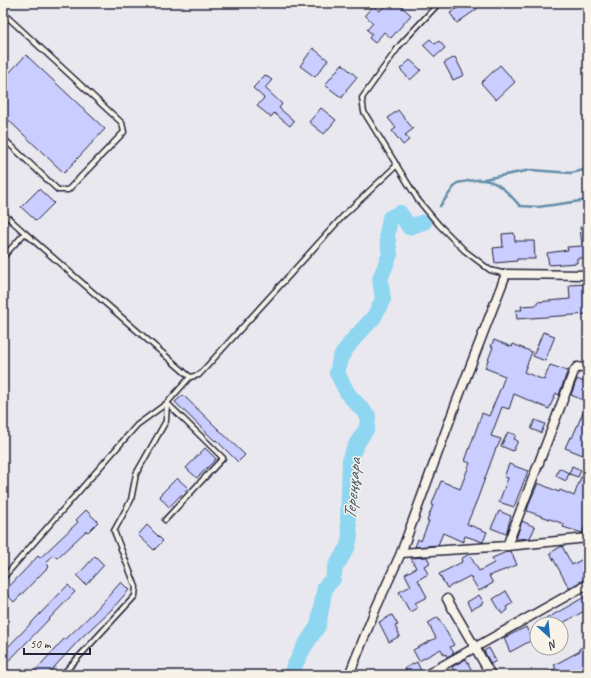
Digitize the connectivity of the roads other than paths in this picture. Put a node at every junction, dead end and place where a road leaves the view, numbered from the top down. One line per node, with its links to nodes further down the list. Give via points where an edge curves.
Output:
1 (439, 3): 4 (lane, via 400,45 362,98 364,112)
2 (3, 12): 3 (lane, via 122,123 124,132 68,190 58,190)
3 (3, 138)
4 (397, 165): 8 (lane, via 418,200 465,251 490,270); 11 (lane, via 344,215 199,375)
5 (3, 213): 6 (lane)
6 (25, 233): 7 (lane); 11 (lane)
7 (3, 256)
8 (506, 274): 9 (street); 16 (street)
9 (588, 275)
10 (588, 369): 15 (street, via 577,367 574,371)
11 (190, 376): 12 (lane)
12 (167, 403): 13 (lane, via 223,458); 17 (lane, via 137,425); 21 (lane, via 166,421 136,474 131,500 114,531 136,587 135,596)
13 (165, 520)
14 (588, 538): 15 (street)
15 (507, 546): 16 (street)
16 (401, 553): 22 (street)
17 (3, 578)
18 (588, 584): 20 (street)
19 (447, 599): 20 (street)
20 (475, 648): 23 (street); 24 (street)
21 (62, 675)
22 (349, 675)
23 (426, 675)
24 (491, 675)

